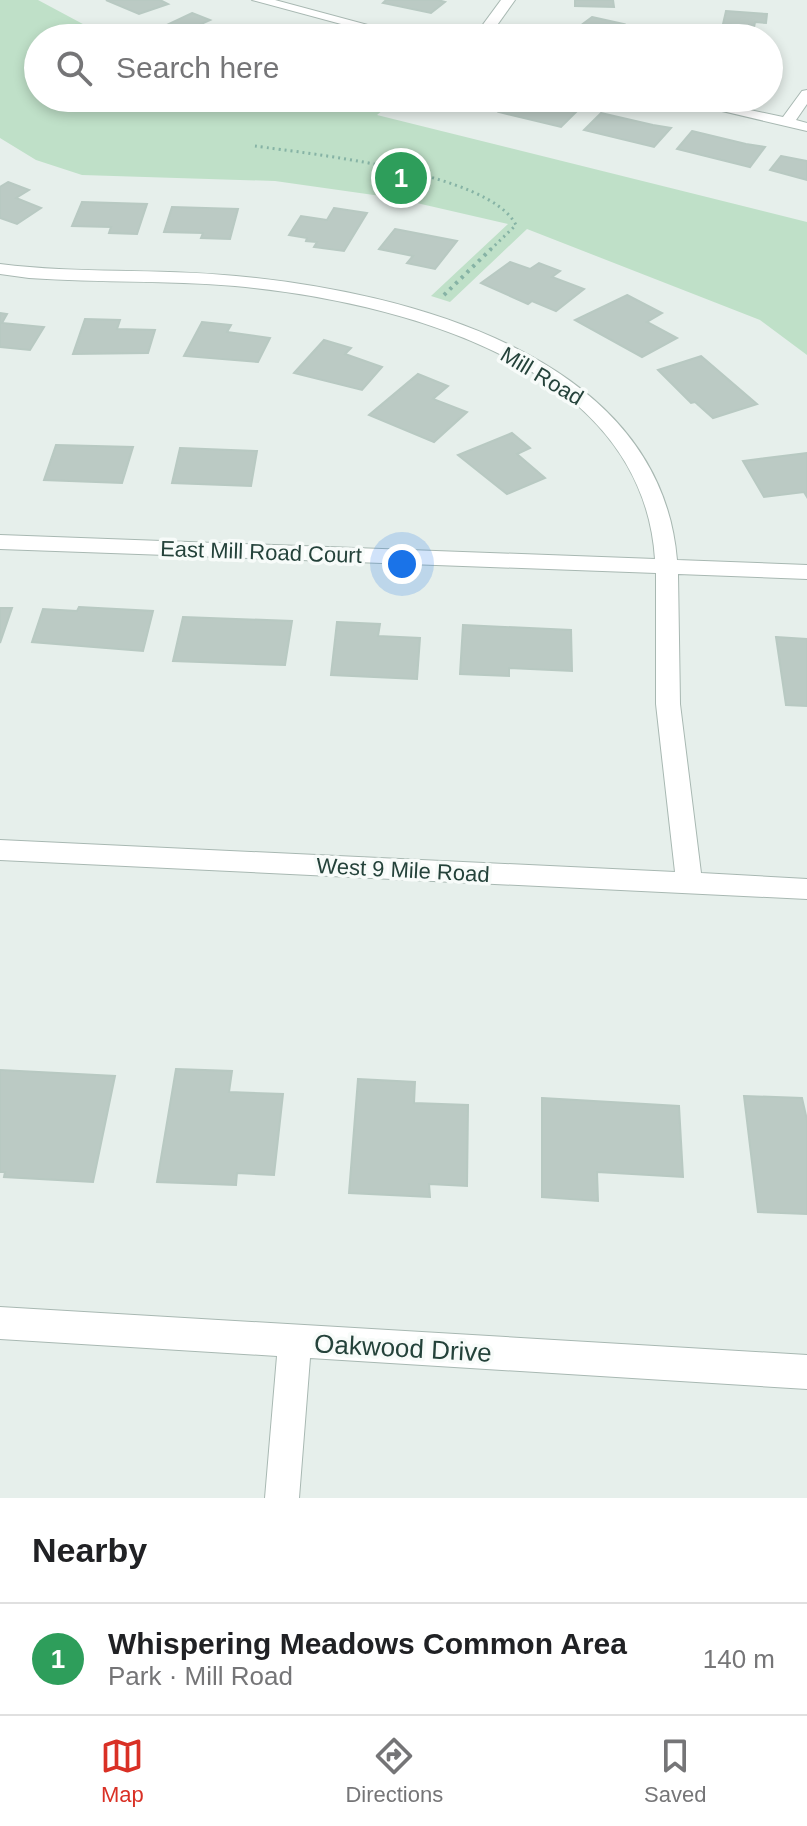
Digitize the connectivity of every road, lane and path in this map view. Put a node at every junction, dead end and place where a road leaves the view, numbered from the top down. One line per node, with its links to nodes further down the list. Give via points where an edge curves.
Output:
1 (259, 0): 3 (street)
2 (508, 0): 4 (street)
3 (354, 24)
4 (493, 24)
5 (807, 94): 7 (street)
6 (737, 112): 7 (street)
7 (786, 123): 8 (street)
8 (807, 127)
9 (255, 146): 11 (path, via 433,177 512,217 516,225)
10 (0, 269): 11 (street, Mill Road, via 282,286)
11 (421, 318): 13 (street, Mill Road, via 532,365 604,418 649,480)
12 (0, 542): 13 (street, East Mill Road Court)
13 (666, 566): 14 (street, East Mill Road Court); 16 (street, Mill Road, via 668,704)
14 (807, 572)
15 (0, 850): 16 (street, West 9 Mile Road)
16 (689, 884): 17 (street, West 9 Mile Road)
17 (807, 889)
18 (0, 1323): 19 (street, Oakwood Drive)
19 (295, 1342): 20 (street, Oakwood Drive); 21 (street)
20 (807, 1372)
21 (282, 1498)

